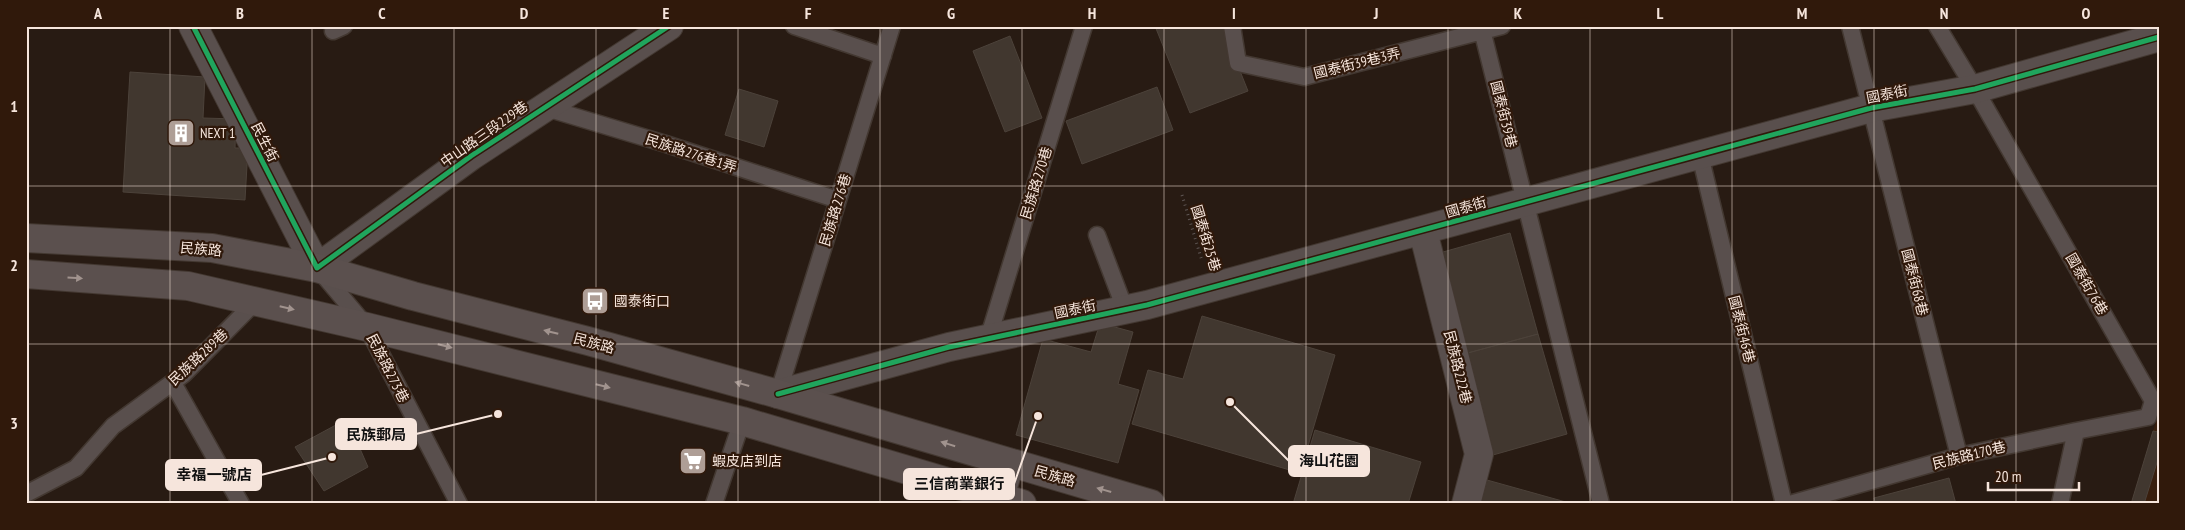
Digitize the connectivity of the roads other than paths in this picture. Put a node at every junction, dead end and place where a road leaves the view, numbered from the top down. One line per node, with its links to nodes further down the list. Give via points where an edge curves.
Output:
1 (193, 26): 22 (street, 民生街)
2 (669, 26): 14 (street, 中山路三段229巷)
3 (794, 26): 12 (lane)
4 (892, 26): 12 (lane, 民族路276巷)
5 (1084, 26): 27 (lane, 民族路270巷)
6 (1232, 26): 10 (lane, 國泰街39巷3弄, via 1238,63 1304,77)
7 (1502, 26): 10 (lane)
8 (1850, 26): 15 (lane, 國泰街68巷)
9 (1937, 26): 13 (lane, 國泰街76巷)
10 (1482, 29): 18 (lane, 國泰街39巷)
11 (2159, 37): 13 (street, 國泰街)
12 (883, 56): 17 (lane, 民族路276巷)
13 (1975, 89): 15 (street, 國泰街); 31 (lane, 國泰街76巷)
14 (543, 107): 17 (lane, 民族路276巷1弄); 22 (street, 中山路三段229巷)
15 (1871, 108): 16 (street, 國泰街); 34 (lane, 國泰街68巷)
16 (1700, 155): 18 (street, 國泰街); 44 (lane, 國泰街46巷)
17 (838, 200): 30 (lane, 民族路276巷)
18 (1526, 202): 19 (street, 國泰街); 43 (lane, 國泰街39巷)
19 (1424, 231): 25 (street, 國泰街); 42 (street, 民族路222巷, via 1479,454)
20 (1097, 235): 25 (lane)
21 (26, 238): 22 (main road, 民族路, via 212,248)
22 (317, 268): 26 (lane, 民族路273巷); 30 (main road, 民族路, one-way to 22)
23 (26, 274): 24 (main road, one-way to 24, via 188,286)
24 (256, 301): 26 (main road, one-way to 26); 28 (lane, 民族路289巷)
25 (1125, 310): 27 (street, 國泰街)
26 (367, 327): 32 (main road, one-way to 32); 39 (lane, 民族路273巷)
27 (988, 339): 30 (street, 國泰街)
28 (173, 382): 36 (lane, 民族路289巷, via 113,426 76,468); 38 (lane)
29 (2159, 383): 31 (lane)
30 (778, 394): 35 (main road, 民族路, one-way to 30)
31 (2154, 401): 33 (lane, via 2148,417)
32 (742, 422): 37 (main road); 40 (lane)
33 (2076, 431): 34 (lane, 民族路170巷); 46 (lane)
34 (1959, 456): 45 (lane, 民族路170巷)
35 (1010, 463): 37 (street); 41 (main road, 民族路, one-way to 35)
36 (26, 494)
37 (1004, 502)
38 (241, 504)
39 (459, 504)
40 (714, 504)
41 (1151, 504)
42 (1466, 504)
43 (1601, 504)
44 (1784, 504)
45 (1790, 504)
46 (2060, 504)

